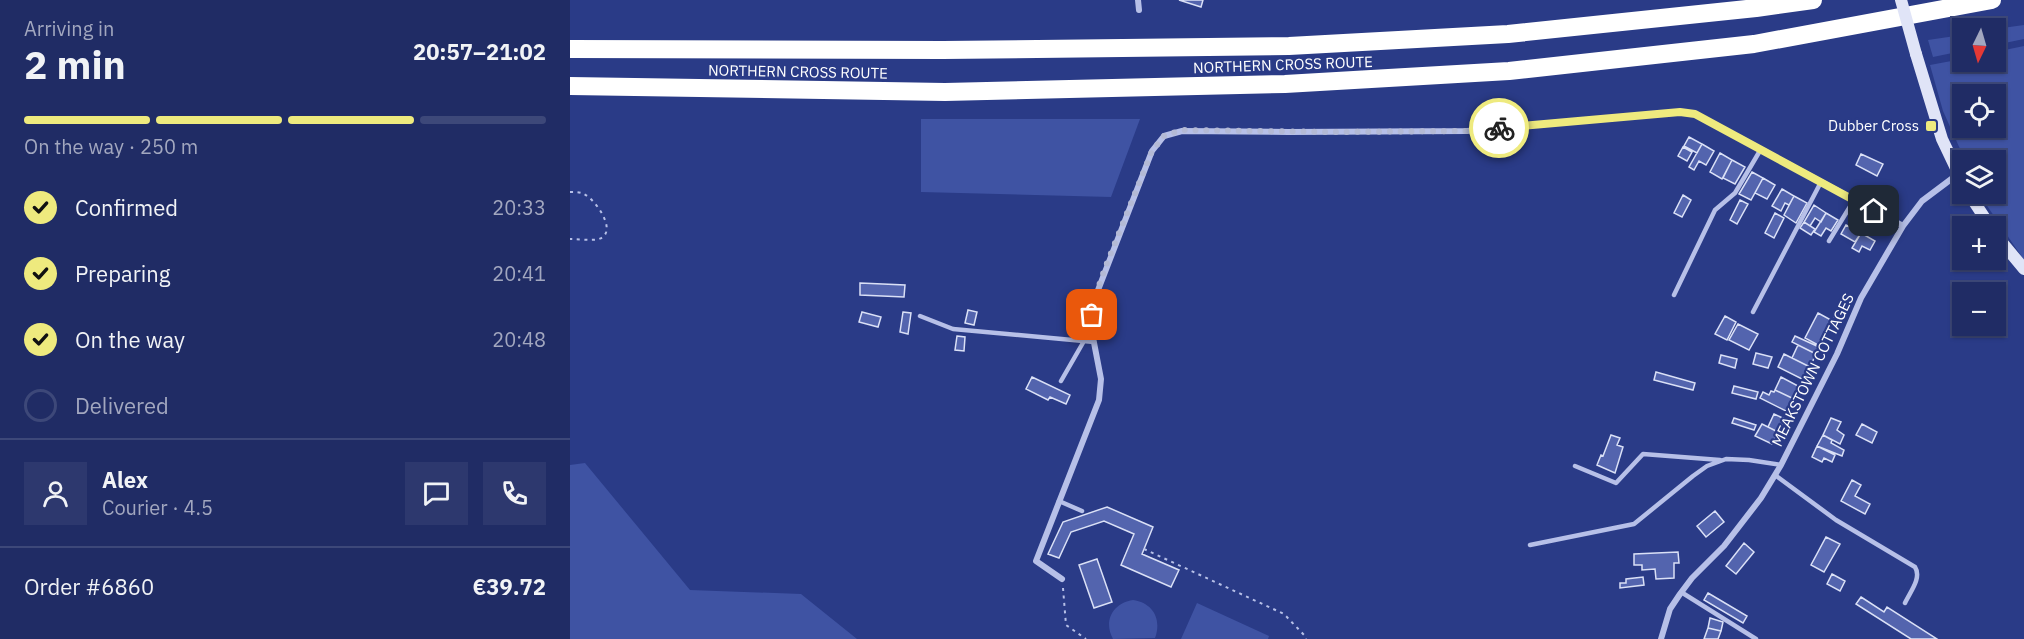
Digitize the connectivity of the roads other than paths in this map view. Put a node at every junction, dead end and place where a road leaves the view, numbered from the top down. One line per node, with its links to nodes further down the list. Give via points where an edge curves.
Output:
1 (1138, 0): 5 (street)
2 (1813, 0): 6 (highway, NORTHERN CROSS ROUTE, via 1508,34 1289,46)
3 (1901, 0): 9 (main road, bridge, via 1942,139)
4 (1992, 0): 7 (highway, NORTHERN CROSS ROUTE, via 1754,44 1485,72 1285,84 964,91)
5 (1139, 10)
6 (570, 49)
7 (570, 87)
8 (1761, 149): 10 (street); 17 (lane, via 1735,193 1715,210); 21 (street, via 1688,113 1467,131 1182,130 1164,136 1152,151 1093,303)
9 (1952, 160)
10 (1821, 182): 12 (street); 18 (lane)
11 (1952, 182): 13 (street, MEAKSTOWN COTTAGES, via 1922,201)
12 (1854, 200): 13 (street); 14 (lane)
13 (1903, 226): 24 (street, MEAKSTOWN COTTAGES, via 1861,298 1838,354)
14 (1829, 241)
15 (2006, 247): 16 (main road)
16 (2024, 269)
17 (1674, 295)
18 (1753, 312)
19 (921, 316): 20 (lane, via 953,329)
20 (1084, 341): 21 (lane); 22 (lane)
21 (1094, 342): 27 (street, via 1101,379 1099,400)
22 (1061, 381)
23 (1723, 460): 24 (lane); 25 (lane, via 1643,454 1617,483); 29 (lane, via 1693,476 1634,524)
24 (1781, 465): 26 (street, MEAKSTOWN COTTAGES)
25 (1575, 466)
26 (1775, 475): 31 (street, MEAKSTOWN COTTAGES, via 1724,546); 32 (lane, via 1836,519 1915,567 1918,576)
27 (1059, 501): 28 (lane); 30 (street, via 1036,561)
28 (1082, 511)
29 (1530, 545)
30 (1062, 579)
31 (1681, 592): 33 (street, MEAKSTOWN COTTAGES, via 1670,609); 34 (lane)
32 (1905, 603)
33 (1661, 639)
34 (1756, 639)

